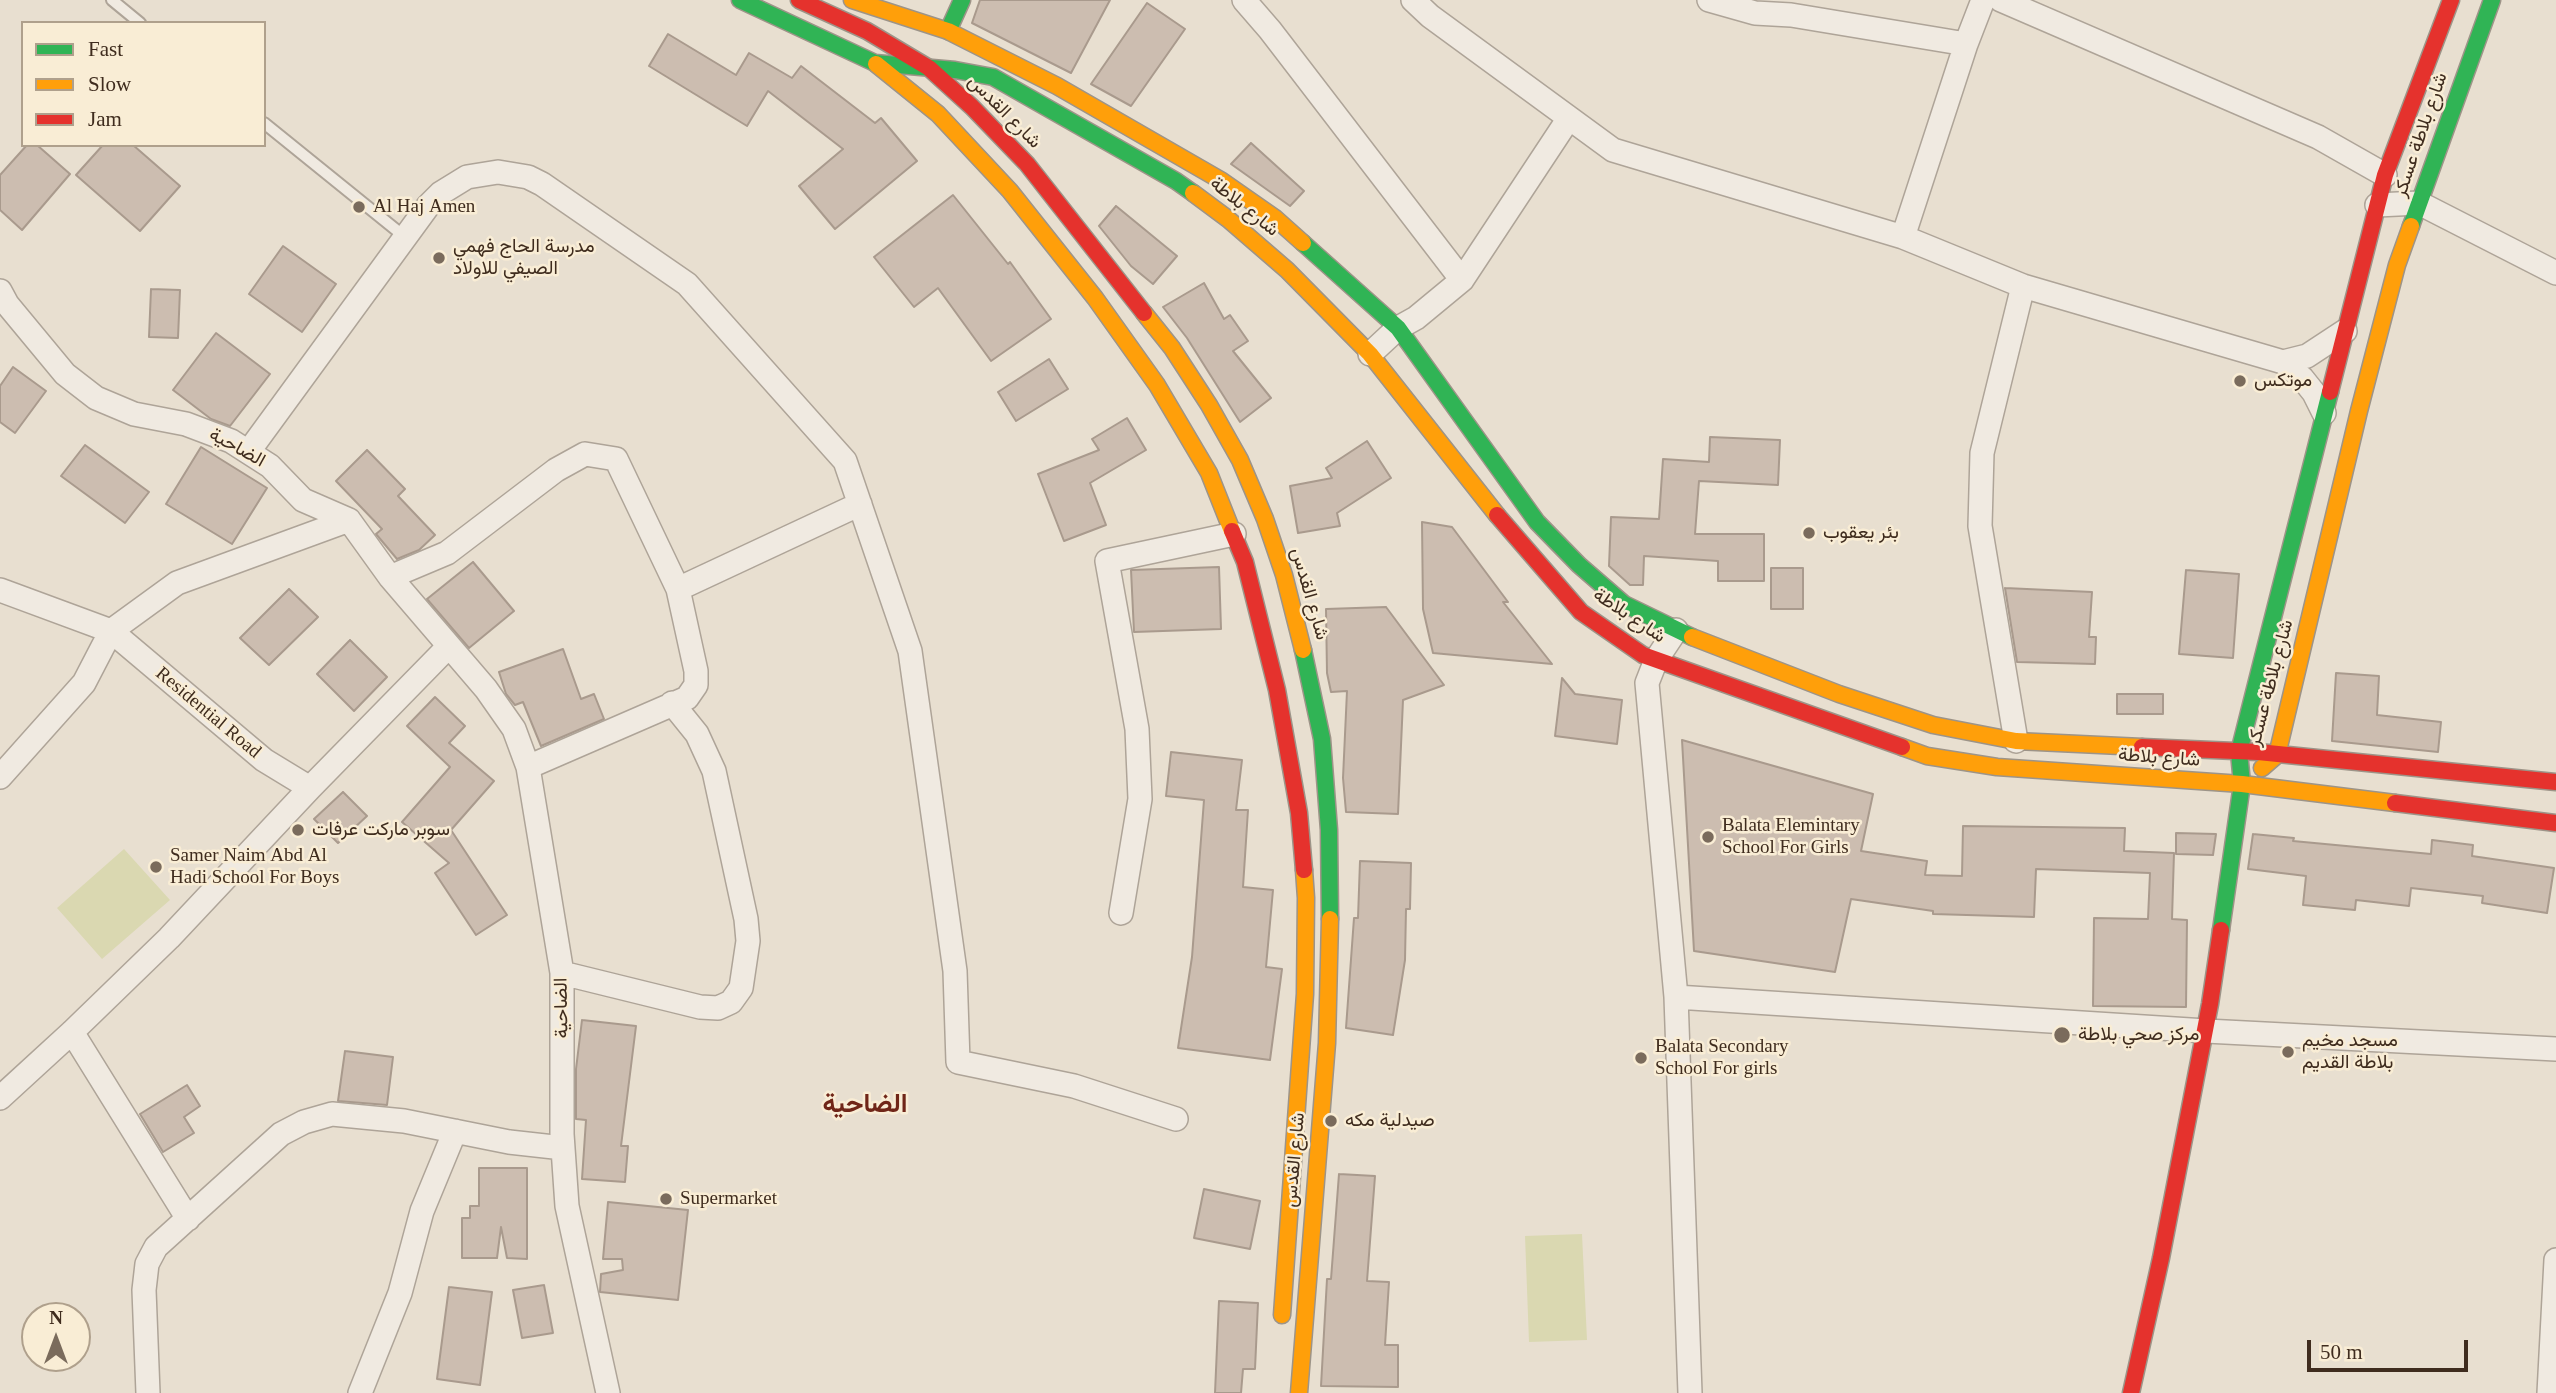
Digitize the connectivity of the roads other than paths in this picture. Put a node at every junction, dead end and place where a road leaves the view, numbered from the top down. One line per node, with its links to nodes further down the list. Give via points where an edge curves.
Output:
1 (112, 0): 13 (lane)
2 (740, 0): 16 (main road)
3 (799, 0): 17 (main road, شارع القدس, via 867,31)
4 (852, 0): 14 (main road, شارع بلاطة)
5 (962, 0): 14 (main road)
6 (1244, 0): 26 (street)
7 (1413, 0): 18 (street)
8 (1709, 0): 15 (street, via 1755,13)
9 (1983, 0): 15 (street)
10 (2001, 0): 20 (street, via 2318,137)
11 (2451, 0): 20 (main road, شارع بلاطة عسكر)
12 (2491, 0): 21 (main road, شارع بلاطة عسكر)
13 (138, 21)
14 (948, 30): 29 (main road, شارع بلاطة, via 1057,86 1222,181 1275,218)
15 (1966, 44): 24 (street)
16 (875, 64): 17 (main road, شارع بلاطة); 37 (main road, شارع القدس, via 937,114 1010,191 1095,298 1157,384 1209,473)
17 (922, 68): 31 (main road, شارع بلاطة, via 993,77 1176,181 1287,270); 71 (main road, شارع القدس, via 972,107 1027,164 1172,348 1240,460 1284,575 1322,739 1329,843 1327,1031)
18 (1569, 118): 24 (street, via 1613,150); 26 (street)
19 (266, 125): 23 (lane)
20 (2385, 175): 22 (main road, شارع بلاطة عسكر)
21 (2419, 203): 22 (street); 25 (street); 48 (main road, شارع بلاطة عسكر, via 2397,265)
22 (2377, 205): 30 (main road, شارع بلاطة عسكر)
23 (405, 237): 34 (street); 35 (street, via 441,193 467,177 498,172 542,184 687,284 845,461)
24 (1903, 237): 27 (street)
25 (2556, 273)
26 (1462, 280): 29 (street)
27 (2023, 286): 32 (street); 46 (street, via 1982,453 1980,514)
28 (0, 291): 34 (street, الضاحية, via 65,374 96,398 134,414 209,431)
29 (1398, 328): 31 (street); 41 (main road, شارع بلاطة, via 1537,522 1624,604)
30 (2345, 331): 32 (street, via 2306,356); 33 (main road, شارع بلاطة عسكر)
31 (1370, 354): 44 (main road, شارع بلاطة, via 1516,539 1581,612)
32 (2283, 362): 33 (street, via 2302,378)
33 (2325, 413): 47 (main road, شارع بلاطة عسكر)
34 (249, 451): 36 (street, الضاحية, via 303,500)
35 (860, 504): 39 (street); 62 (street, via 911,651 955,971 958,1062 1074,1086)
36 (349, 520): 38 (street, الضاحية); 42 (street, via 177,583)
37 (1234, 534): 55 (street, via 1107,561 1137,729 1140,799); 67 (main road, شارع القدس, via 1277,690 1299,813 1306,898 1305,994)
38 (390, 577): 39 (street, via 447,553 556,470 585,454 616,459); 43 (street, الضاحية)
39 (678, 589): 45 (street, via 696,685 687,698)
40 (0, 590): 42 (street, Residential Road)
41 (1676, 630): 44 (street); 46 (main road, شارع بلاطة, via 1863,702 1933,724)
42 (111, 631): 50 (street, via 84,683); 53 (street, Residential Road, via 264,760)
43 (449, 646): 49 (street, الضاحية, via 514,729); 53 (street)
44 (1656, 660): 52 (main road, شارع بلاطة, via 1927,756 1997,767); 57 (street, via 1647,683 1648,705)
45 (672, 703): 49 (street); 56 (street, via 697,734 714,771 746,919 748,941 741,988 731,1002 718,1008 700,1007)
46 (2016, 741): 47 (main road, شارع بلاطة)
47 (2239, 752): 48 (main road, شارع بلاطة); 52 (main road, شارع بلاطة عسكر)
48 (2277, 755): 51 (main road, شارع بلاطة); 52 (main road, شارع بلاطة عسكر)
49 (528, 767): 56 (street, الضاحية)
50 (0, 777)
51 (2556, 782)
52 (2242, 784): 54 (main road, شارع بلاطة); 58 (main road)
53 (310, 788): 59 (street, via 169,938)
54 (2556, 823)
55 (1121, 914)
56 (562, 973): 64 (street, الضاحية)
57 (1676, 997): 58 (street); 72 (street)
58 (2206, 1031): 60 (street); 73 (main road)
59 (72, 1032): 61 (street); 65 (street)
60 (2556, 1049)
61 (0, 1098)
62 (1176, 1119)
63 (455, 1131): 64 (street); 65 (street, via 404,1121 320,1116 282,1134); 69 (street, via 422,1211 400,1293)
64 (563, 1148): 70 (street, الضاحية, via 567,1206)
65 (188, 1219): 68 (street, via 156,1247 147,1264)
66 (2556, 1260): 74 (street)
67 (1282, 1328)
68 (148, 1393)
69 (360, 1393)
70 (608, 1393)
71 (1299, 1393)
72 (1690, 1393)
73 (2131, 1393)
74 (2549, 1393)

